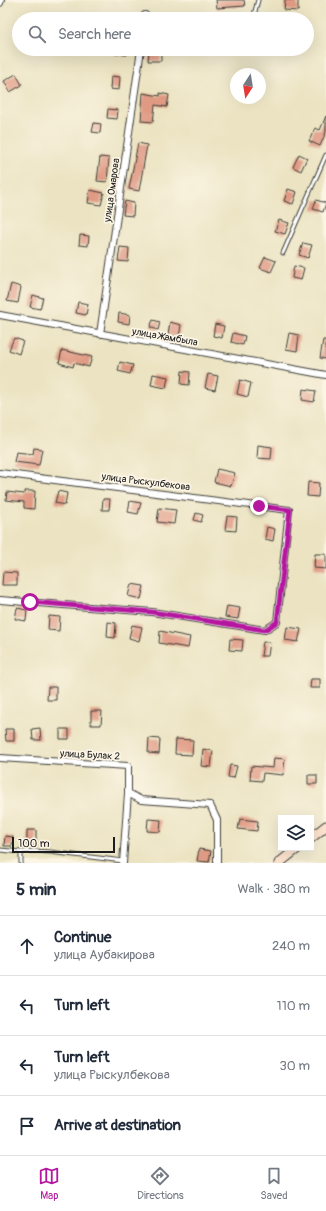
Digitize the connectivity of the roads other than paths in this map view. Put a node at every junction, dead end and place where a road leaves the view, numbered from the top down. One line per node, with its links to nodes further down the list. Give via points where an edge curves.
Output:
1 (1, 0): 3 (street)
2 (258, 0): 4 (lane)
3 (0, 3)
4 (255, 12)
5 (140, 56): 9 (street, улица Омарова)
6 (326, 156): 7 (lane)
7 (282, 253)
8 (0, 315): 9 (street, улица Жамбыла)
9 (100, 334): 10 (street, улица Жамбыла)
10 (326, 375)
11 (0, 474): 12 (street, улица Рыскулбекова, via 290,510 277,622 265,630 152,612)
12 (0, 600)
13 (0, 758): 14 (street, улица Булак 2, via 128,766)
14 (128, 793): 20 (street); 22 (street, via 141,800 210,805 217,820)
15 (326, 826): 16 (main road)
16 (314, 836)
17 (0, 850): 19 (lane)
18 (294, 851): 23 (main road)
19 (21, 852): 20 (lane, via 50,852); 21 (lane)
20 (123, 862)
21 (21, 863)
22 (217, 863)
23 (279, 863)

